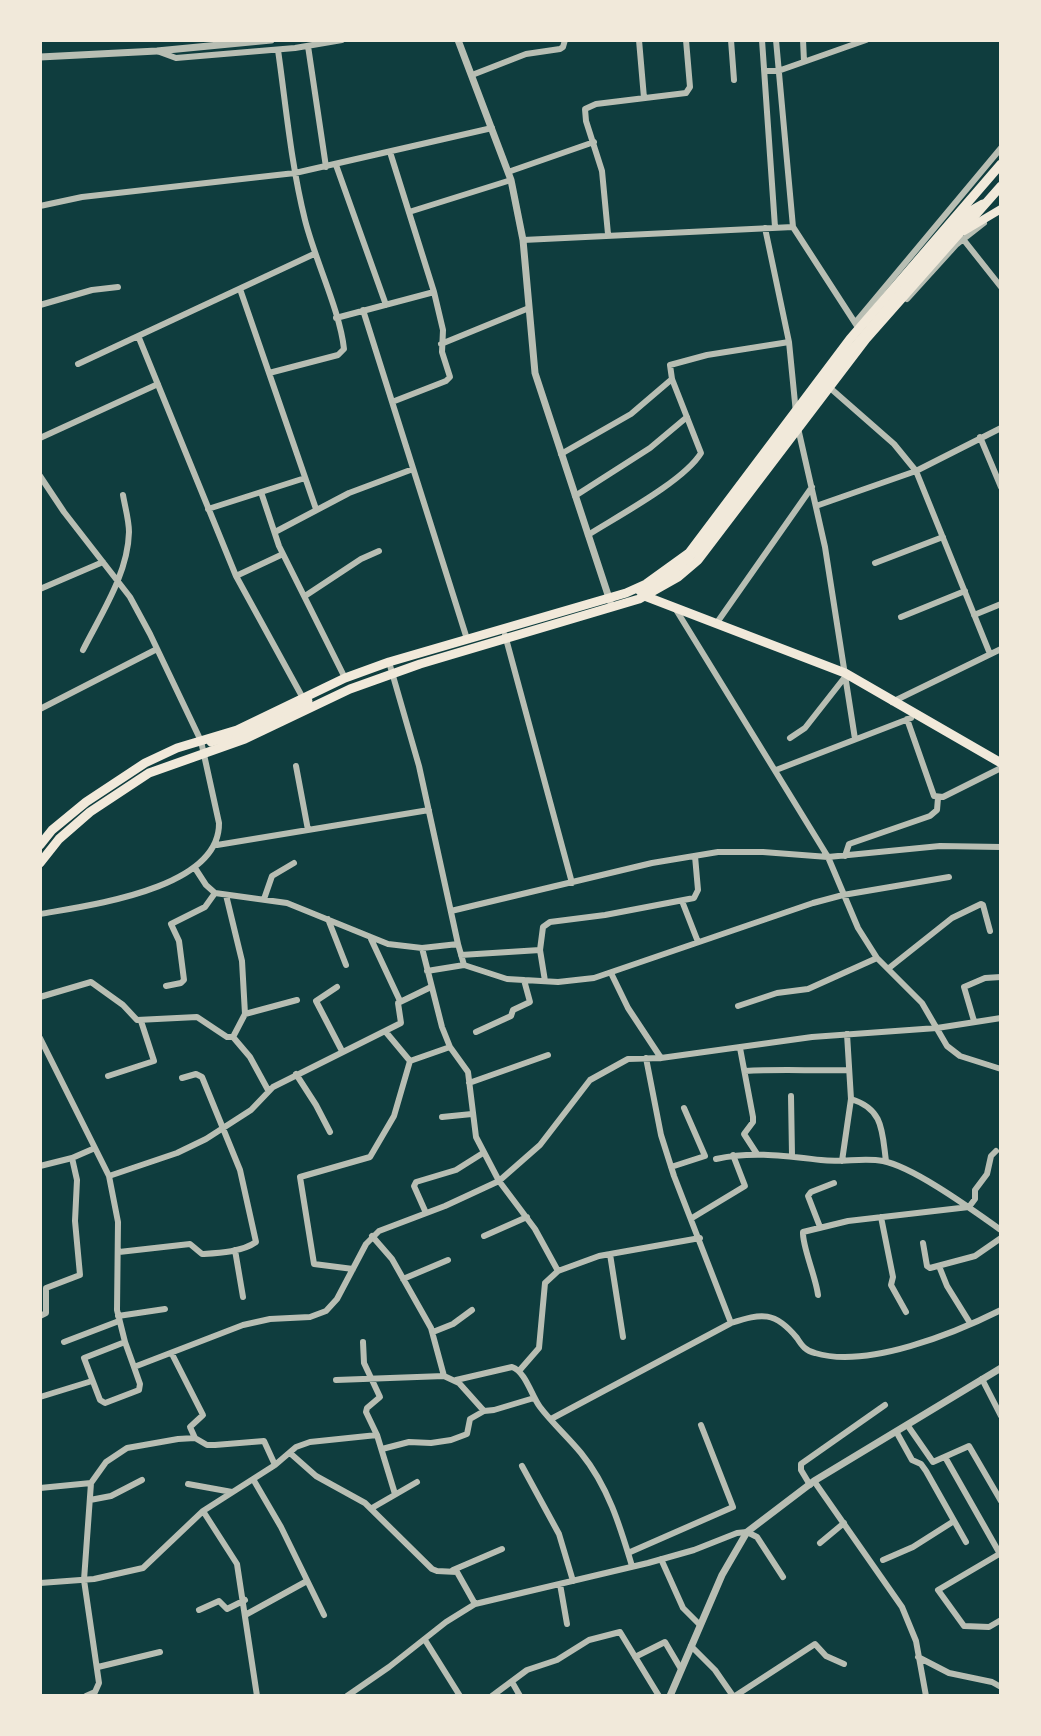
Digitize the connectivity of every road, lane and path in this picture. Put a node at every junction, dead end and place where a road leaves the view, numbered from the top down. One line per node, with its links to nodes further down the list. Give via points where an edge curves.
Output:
1 (271, 40): 15 (street)
2 (342, 40): 13 (street)
3 (460, 40): 20 (street); 100 (street, via 512,192 535,382)
4 (565, 40): 20 (street, via 560,49 526,54)
5 (639, 40): 22 (street)
6 (686, 40): 22 (street, via 689,91)
7 (731, 40): 21 (street)
8 (762, 40): 18 (street)
9 (776, 40): 19 (street)
10 (803, 40): 17 (street)
11 (866, 40): 12 (street)
12 (854, 42): 17 (street)
13 (308, 46): 14 (street); 29 (street)
14 (278, 50): 15 (street, via 176,58); 30 (street)
15 (157, 51): 16 (street)
16 (40, 57)
17 (804, 61): 19 (street)
18 (765, 71): 19 (street); 40 (street)
19 (778, 71): 41 (street)
20 (472, 75): 23 (street)
21 (734, 80)
22 (644, 98): 24 (street, via 585,109)
23 (492, 128): 26 (street); 31 (street)
24 (594, 142): 31 (street); 43 (street)
25 (1001, 148): 56 (street)
26 (390, 152): 28 (street); 38 (street)
27 (1001, 164): 32 (main road)
28 (336, 165): 29 (street); 52 (street)
29 (326, 167): 30 (street)
30 (295, 173): 36 (street); 46 (street)
31 (510, 176): 38 (street); 45 (street)
32 (986, 182): 33 (main road); 34 (main road)
33 (1000, 190): 35 (main road)
34 (976, 193): 39 (main road); 56 (main road)
35 (987, 201): 39 (main road); 44 (main road)
36 (40, 206)
37 (1001, 211): 44 (main road)
38 (409, 212): 50 (street)
39 (967, 214): 100 (main road, via 834,371 699,548 666,577)
40 (775, 227): 41 (street); 42 (street)
41 (793, 227): 56 (street)
42 (765, 228): 43 (street); 59 (street)
43 (608, 234): 45 (street)
44 (958, 238): 48 (street); 58 (main road)
45 (523, 240): 53 (street)
46 (314, 254): 49 (street); 55 (street)
47 (118, 287): 51 (street)
48 (1001, 287)
49 (240, 289): 57 (street); 62 (street)
50 (434, 292): 52 (street); 60 (street)
51 (40, 305)
52 (386, 305): 54 (street)
53 (529, 308): 60 (street); 73 (street, via 535,373)
54 (363, 310): 55 (street); 66 (street)
55 (336, 318): 62 (street, via 342,353)
56 (857, 326): 58 (street); 67 (main road)
57 (139, 338): 61 (street); 64 (street)
58 (866, 339): 65 (main road)
59 (789, 342): 63 (street, via 683,360 669,367); 67 (street)
60 (441, 344): 66 (street, via 449,379)
61 (78, 364)
62 (269, 373): 77 (street)
63 (672, 379): 68 (street); 73 (street, via 631,414)
64 (158, 384): 72 (street); 84 (street)
65 (829, 387): 69 (main road); 75 (street, via 894,444)
66 (392, 402): 74 (street)
67 (796, 412): 69 (street); 96 (main road, via 689,553)
68 (687, 417): 82 (street, via 650,448); 87 (street, via 699,457)
69 (798, 426): 78 (street); 99 (main road, via 698,560)
70 (1001, 428): 71 (street)
71 (980, 437): 75 (street); 79 (street)
72 (40, 438)
73 (561, 454): 82 (street)
74 (413, 469): 85 (street); 107 (street)
75 (916, 471): 83 (street); 88 (street)
76 (40, 476): 91 (street)
77 (305, 478): 80 (street); 85 (street)
78 (812, 487): 83 (street); 105 (street)
79 (1001, 487)
80 (261, 492): 84 (street); 86 (street)
81 (123, 495): 94 (street, via 129,535)
82 (575, 496): 87 (street)
83 (816, 506): 114 (street)
84 (208, 509): 93 (street)
85 (316, 509): 86 (street)
86 (275, 532): 90 (street)
87 (588, 535): 100 (street)
88 (943, 537): 92 (street); 97 (street)
89 (379, 551): 98 (street)
90 (283, 554): 93 (street); 98 (street)
91 (103, 562): 94 (street); 95 (street)
92 (875, 563)
93 (236, 576): 116 (street)
94 (118, 582): 108 (street); 110 (street)
95 (40, 589)
96 (632, 591): 99 (main road); 100 (main road)
97 (965, 591): 103 (street); 104 (street)
98 (305, 596): 115 (street)
99 (646, 596): 100 (main road); 102 (main road)
100 (610, 602): 106 (main road); 131 (main road, via 424,653 341,684 237,736 189,747 111,787 75,811)
101 (1001, 604): 103 (street)
102 (675, 608): 105 (main road); 127 (street)
103 (974, 615): 111 (street)
104 (901, 617)
105 (716, 624): 114 (main road)
106 (505, 634): 107 (main road); 113 (main road); 141 (street)
107 (467, 639): 112 (main road)
108 (157, 649): 118 (street); 123 (street)
109 (1001, 649): 111 (street)
110 (83, 650)
111 (990, 654): 117 (street)
112 (389, 662): 113 (street); 115 (main road)
113 (392, 674): 124 (main road); 129 (street)
114 (845, 675): 117 (main road); 121 (street, via 805,728); 122 (street)
115 (345, 678): 116 (main road)
116 (304, 700): 123 (main road)
117 (892, 702): 119 (main road)
118 (40, 709)
119 (918, 715): 120 (street); 125 (main road)
120 (907, 719): 122 (street); 128 (street)
121 (790, 738)
122 (855, 739): 127 (street)
123 (201, 741): 124 (street); 131 (main road, via 145,763 86,802)
124 (205, 753): 131 (main road, via 149,773 59,839); 132 (street, via 219,823)
125 (1001, 765): 128 (street)
126 (296, 766): 130 (street)
127 (776, 770): 136 (street)
128 (938, 798): 135 (street, via 930,816 849,844)
129 (429, 810): 130 (street); 147 (street)
130 (308, 830): 132 (street)
131 (42, 843): 137 (main road)
132 (217, 845): 139 (street)
133 (1001, 847): 135 (street, via 940,846)
134 (695, 856): 136 (street, via 763,852); 141 (street); 146 (street, via 698,894)
135 (845, 856): 136 (street)
136 (828, 857): 144 (street)
137 (40, 863)
138 (294, 863): 145 (street, via 272,876)
139 (195, 868): 142 (street); 148 (street, via 124,897)
140 (949, 877): 144 (street)
141 (572, 883): 147 (street)
142 (215, 893): 143 (street); 166 (street, via 205,907 171,924 184,980)
143 (226, 895): 145 (street); 173 (street, via 242,961)
144 (843, 895): 152 (street); 157 (street)
145 (264, 899): 149 (street)
146 (682, 901): 152 (street); 155 (street, via 550,922 542,929)
147 (451, 911): 153 (street)
148 (40, 914)
149 (328, 919): 151 (street); 158 (street)
150 (990, 931): 160 (street, via 981,904 952,918)
151 (371, 939): 154 (street); 171 (street)
152 (698, 942): 162 (street)
153 (458, 944): 154 (street); 156 (street)
154 (422, 948): 161 (street)
155 (540, 950): 156 (street); 165 (street)
156 (461, 955): 159 (street)
157 (877, 958): 160 (street); 172 (street, via 808,989)
158 (346, 965)
159 (464, 965): 161 (street); 164 (street)
160 (889, 968): 177 (street)
161 (427, 971): 168 (street)
162 (611, 973): 165 (street); 188 (street)
163 (1001, 977): 176 (street, via 964,987)
164 (524, 980): 165 (street); 179 (street, via 530,1002)
165 (545, 981)
166 (166, 986)
167 (337, 987): 185 (street, via 316,1001)
168 (431, 987): 171 (street); 183 (street)
169 (40, 997): 175 (street, via 91,982)
170 (297, 1000): 173 (street)
171 (400, 1001): 178 (street, via 396,1006 402,1021)
172 (738, 1006)
173 (245, 1014): 181 (street)
174 (1001, 1018): 176 (street)
175 (141, 1021): 181 (street, via 197,1017); 194 (street, via 154,1061)
176 (974, 1021): 177 (street)
177 (937, 1028): 180 (street); 190 (street, via 960,1056)
178 (385, 1031): 185 (street); 189 (street)
179 (476, 1032)
180 (847, 1034): 184 (street); 191 (street)
181 (233, 1037): 197 (street)
182 (40, 1038): 205 (street)
183 (450, 1047): 189 (street); 196 (street, via 466,1067)
184 (740, 1048): 188 (street); 192 (street)
185 (342, 1051): 193 (street)
186 (548, 1055): 196 (street)
187 (646, 1058): 188 (street); 216 (street); 218 (street, via 617,1062 590,1080 547,1137)
188 (661, 1058)
189 (410, 1061): 237 (street, via 394,1116 372,1156 299,1179 314,1264)
190 (1001, 1069)
191 (849, 1070): 192 (street); 199 (street)
192 (745, 1071): 208 (street, via 753,1122 744,1134)
193 (296, 1074): 197 (street); 204 (street)
194 (108, 1076)
195 (182, 1078): 203 (street, via 201,1075)
196 (469, 1083): 201 (street)
197 (268, 1090): 203 (street)
198 (791, 1096): 210 (street)
199 (851, 1099): 213 (street); 214 (street, via 876,1115)
200 (684, 1108): 216 (street, via 705,1156)
201 (472, 1114): 202 (street); 207 (street)
202 (442, 1117)
203 (222, 1130): 217 (street, via 177,1153); 232 (street, via 245,1187 256,1239 252,1246)
204 (330, 1132)
205 (95, 1148): 211 (street); 217 (street)
206 (996, 1151): 220 (street)
207 (483, 1153): 218 (street); 221 (street, via 456,1170 416,1182)
208 (757, 1154): 209 (street); 210 (street)
209 (733, 1155): 212 (street); 224 (street, via 745,1186)
210 (792, 1155): 213 (street)
211 (72, 1158): 215 (street); 246 (street, via 81,1274 46,1288 46,1313)
212 (716, 1159)
213 (842, 1161): 214 (street)
214 (886, 1161): 220 (street)
215 (40, 1166)
216 (671, 1167): 224 (street)
217 (109, 1176): 233 (street)
218 (499, 1181): 221 (street); 222 (street)
219 (834, 1183): 225 (street, via 808,1196)
220 (969, 1207): 223 (street); 226 (street)
221 (426, 1213): 227 (street)
222 (527, 1217): 228 (street); 238 (street)
223 (881, 1217): 225 (street); 245 (street, via 891,1285)
224 (692, 1218): 229 (street)
225 (820, 1227): 240 (street, via 802,1235)
226 (1001, 1230)
227 (372, 1236): 237 (street); 239 (street)
228 (484, 1236)
229 (700, 1238): 234 (street); 248 (street)
230 (1001, 1238): 236 (street, via 975,1256)
231 (923, 1243): 236 (street, via 927,1268)
232 (235, 1250): 233 (street, via 202,1254 190,1244); 241 (street)
233 (119, 1252): 247 (street)
234 (610, 1254): 238 (street); 252 (street)
235 (448, 1260): 239 (street)
236 (939, 1266): 249 (street)
237 (353, 1269): 256 (street, via 326,1311 243,1325)
238 (558, 1271): 259 (street, via 543,1291 539,1348)
239 (403, 1279): 251 (street)
240 (818, 1295)
241 (243, 1297)
242 (165, 1309): 247 (street)
243 (472, 1310): 251 (street)
244 (998, 1311): 249 (street); 250 (street)
245 (906, 1312)
246 (40, 1316)
247 (118, 1319): 253 (street); 254 (street)
248 (731, 1323): 249 (street, via 772,1317 810,1352 834,1356 896,1350); 272 (street)
249 (970, 1323)
250 (1001, 1323)
251 (433, 1332): 260 (street)
252 (623, 1337)
253 (64, 1342)
254 (125, 1342): 257 (street); 265 (street, via 84,1356)
255 (363, 1342): 261 (street)
256 (172, 1354): 257 (street); 277 (street, via 203,1415 190,1427)
257 (134, 1367): 265 (street, via 139,1390 108,1403 100,1400)
258 (1001, 1368): 262 (street)
259 (519, 1371): 264 (street, via 512,1367); 267 (street)
260 (444, 1376): 261 (street); 264 (street)
261 (369, 1378): 263 (street); 276 (street, via 380,1397 366,1410)
262 (982, 1379): 268 (street); 274 (street)
263 (336, 1380)
264 (456, 1380): 270 (street)
265 (92, 1381): 266 (street)
266 (40, 1397)
267 (534, 1398): 270 (street); 272 (street)
268 (998, 1404): 271 (street)
269 (885, 1405): 287 (street, via 801,1464)
270 (484, 1411): 278 (street, via 470,1419 465,1435)
271 (1001, 1416)
272 (551, 1419): 302 (street, via 605,1490)
273 (701, 1425): 302 (street, via 733,1507)
274 (908, 1426): 275 (street); 280 (street, via 933,1462)
275 (897, 1433): 287 (street); 296 (street)
276 (377, 1435): 278 (street); 279 (street, via 310,1442)
277 (195, 1438): 281 (street, via 207,1445 264,1441); 286 (street, via 127,1448 106,1462)
278 (382, 1449): 291 (street)
279 (290, 1453): 281 (street); 294 (street, via 316,1476)
280 (945, 1457): 293 (street, via 969,1446); 303 (street)
281 (275, 1465): 283 (street)
282 (522, 1466): 311 (street, via 559,1534)
283 (253, 1479): 290 (street); 310 (street)
284 (142, 1480): 292 (street)
285 (417, 1482): 291 (street)
286 (91, 1483): 289 (street); 292 (street)
287 (812, 1483): 297 (street); 298 (street)
288 (188, 1484): 290 (street)
289 (40, 1488)
290 (232, 1492): 295 (street)
291 (395, 1494): 294 (street)
292 (90, 1500): 309 (street)
293 (1001, 1501)
294 (372, 1508): 307 (street, via 432,1569)
295 (203, 1511): 309 (street, via 143,1568); 314 (street, via 237,1564)
296 (954, 1521): 299 (street); 305 (street)
297 (844, 1523): 300 (street); 326 (street, via 902,1607)
298 (747, 1532): 304 (street); 308 (street); 321 (street)
299 (966, 1542)
300 (820, 1543)
301 (502, 1549): 307 (street)
302 (628, 1553): 306 (street)
303 (1000, 1554): 319 (street, via 938,1590 964,1626 989,1627)
304 (661, 1559): 306 (street); 321 (street, via 683,1608)
305 (883, 1560)
306 (632, 1566): 311 (street)
307 (453, 1570): 315 (street)
308 (783, 1577)
309 (84, 1580): 312 (street); 328 (street)
310 (307, 1581): 317 (street); 318 (street)
311 (573, 1581): 313 (street)
312 (40, 1583)
313 (560, 1584): 315 (street); 320 (street)
314 (245, 1600): 316 (street, via 227,1609 217,1601); 317 (street)
315 (475, 1604): 322 (street)
316 (199, 1610)
317 (247, 1614): 333 (street)
318 (324, 1615)
319 (1001, 1620)
320 (567, 1624)
321 (700, 1625): 323 (street)
322 (425, 1640): 334 (street); 335 (street)
323 (691, 1646): 329 (street); 340 (street)
324 (160, 1652): 328 (street)
325 (635, 1657): 329 (street, via 665,1642); 330 (street, via 617,1632 589,1640); 338 (street)
326 (918, 1657): 331 (street, via 949,1673); 341 (street)
327 (844, 1664): 340 (street, via 815,1644)
328 (98, 1667): 332 (street, via 98,1688)
329 (681, 1669): 339 (street)
330 (512, 1682): 336 (street); 337 (street)
331 (1001, 1687)
332 (86, 1696)
333 (257, 1696)
334 (347, 1696)
335 (460, 1696)
336 (492, 1696)
337 (520, 1696)
338 (659, 1696)
339 (670, 1696)
340 (734, 1696)
341 (926, 1696)

